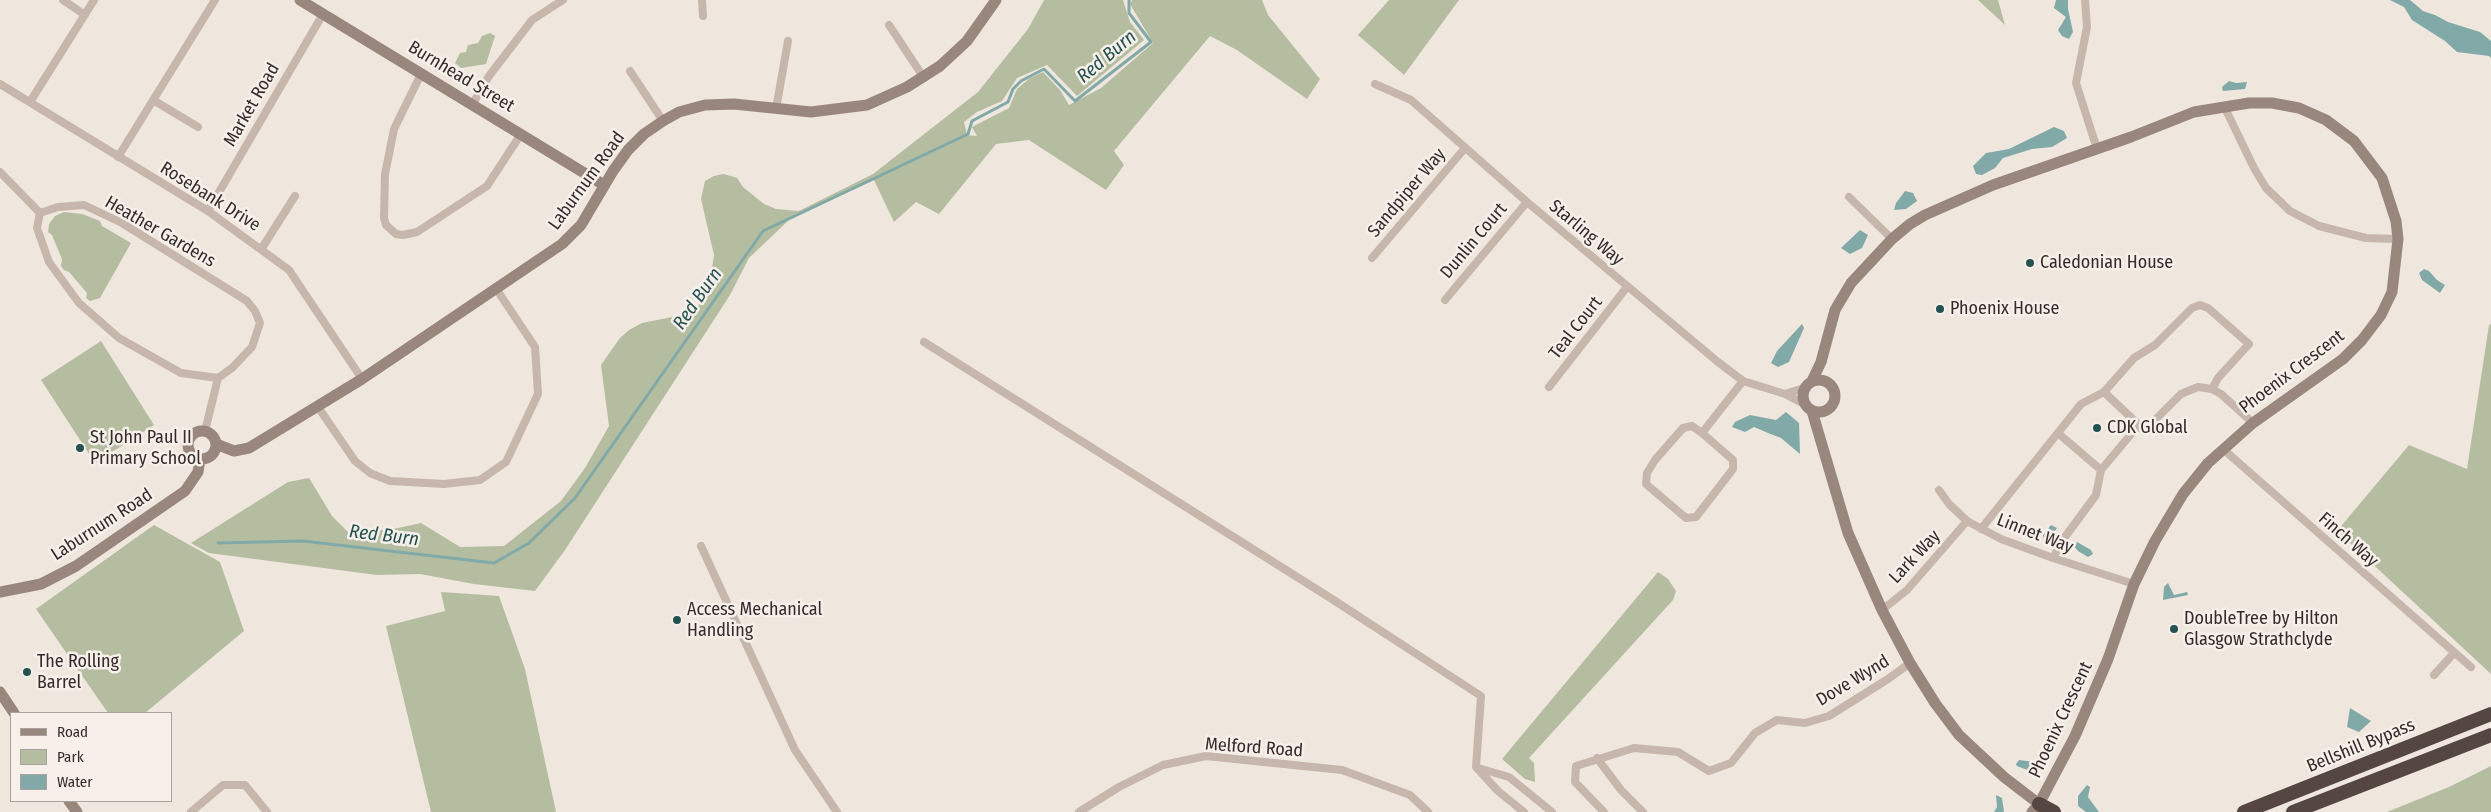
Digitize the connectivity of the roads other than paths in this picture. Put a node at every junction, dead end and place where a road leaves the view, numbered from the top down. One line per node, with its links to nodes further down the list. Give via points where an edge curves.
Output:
1 (62, 0): 10 (street)
2 (94, 0): 10 (street)
3 (215, 0): 19 (street)
4 (300, 0): 9 (street, Burnhead Street)
5 (564, 0): 21 (street, via 532,20 489,76)
6 (702, 0): 11 (street)
7 (996, 0): 16 (street, Laburnum Road, via 968,41)
8 (2085, 0): 28 (street, via 2087,27 2076,84)
9 (323, 14): 15 (street, Burnhead Street); 35 (street, Market Road)
10 (85, 15): 20 (street)
11 (703, 16)
12 (889, 25): 16 (street)
13 (788, 41): 23 (street)
14 (630, 71): 24 (street)
15 (421, 74): 21 (street, Burnhead Street); 26 (street, via 394,129 385,174 384,218 386,225 396,234 417,232 487,186)
16 (924, 78): 23 (street, Laburnum Road, via 867,105 810,112)
17 (0, 84): 20 (street, Rosebank Drive)
18 (1375, 84): 27 (street, Starling Way, via 1411,100)
19 (153, 100): 25 (street); 29 (street)
20 (30, 102): 29 (street, Rosebank Drive)
21 (472, 105): 26 (street, Burnhead Street)
22 (2224, 106): 28 (street, Phoenix Crescent, via 2194,112); 38 (street, via 2266,188 2290,211 2319,226 2366,238); 38 (street, Phoenix Crescent, via 2272,103 2299,108 2340,130 2369,158 2382,178 2396,221)
23 (776, 109): 24 (street, Laburnum Road, via 734,104 705,105 679,112)
24 (663, 121): 31 (street, Laburnum Road, via 628,150)
25 (198, 127)
26 (521, 134): 31 (street, Burnhead Street)
27 (1465, 148): 34 (street, Starling Way); 40 (street, Sandpiper Way)
28 (2097, 149): 37 (street, Phoenix Crescent, via 1967,196 1924,215)
29 (118, 158): 35 (street, Rosebank Drive)
30 (0, 172): 36 (street)
31 (604, 185): 42 (street, Laburnum Road, via 581,225 562,244)
32 (295, 196): 39 (street)
33 (1848, 197): 37 (street)
34 (1527, 202): 41 (street, Starling Way); 43 (street, Dunlin Court)
35 (208, 211): 39 (street, Rosebank Drive)
36 (40, 213): 46 (street, via 37,228 50,262 79,303 119,338 181,373); 46 (street, Heather Gardens, via 58,207 84,205 122,223 246,301 260,323 252,347)
37 (1892, 239): 45 (street, Phoenix Crescent, via 1851,283 1835,310)
38 (2398, 239): 58 (street, Phoenix Crescent, via 2392,292 2381,316 2343,359)
39 (262, 248): 47 (street, Rosebank Drive, via 289,270)
40 (1372, 258)
41 (1627, 287): 48 (street, Starling Way); 51 (street, Teal Court)
42 (497, 290): 47 (street, Laburnum Road); 55 (street, via 535,346 538,394 506,462 480,480 444,484 390,481 370,473 355,461)
43 (1445, 300)
44 (924, 342): 85 (street, via 1481,696)
45 (1821, 362): 49 (street, Phoenix Crescent); 50 (street, Phoenix Crescent)
46 (218, 378): 60 (street)
47 (362, 379): 55 (street, Laburnum Road)
48 (1743, 381): 54 (street, Starling Way); 61 (street)
49 (1826, 381): 50 (street); 57 (street, via 1835,393 1834,403)
50 (1808, 385): 54 (street); 56 (street, via 1802,396)
51 (1549, 387)
52 (2212, 389): 53 (street, via 2249,344 2208,308 2200,305 2192,308 2154,345 2134,358); 58 (street); 59 (street, via 2198,387 2181,394 2153,422)
53 (2104, 392): 59 (street); 62 (street, via 2081,404)
54 (1785, 394): 56 (street, Starling Way)
55 (318, 407): 64 (street, Laburnum Road, via 249,448 234,451)
56 (1808, 408): 57 (street); 63 (street, Phoenix Crescent)
57 (1827, 410): 63 (street, Phoenix Crescent)
58 (2253, 423): 65 (street, Phoenix Crescent)
59 (2140, 426): 67 (street)
60 (205, 431): 64 (street, via 213,436); 66 (street, via 197,432 188,441 190,453)
61 (1702, 433): 61 (street, via 1733,460 1733,470 1696,517 1686,518 1646,484 1647,473 1683,428 1692,426)
62 (2059, 434): 67 (street); 70 (street)
63 (1822, 439): 75 (street, Phoenix Crescent, via 1848,533)
64 (216, 444): 66 (street, Laburnum Road, via 212,455)
65 (2223, 449): 73 (street, Phoenix Crescent, via 2183,494); 76 (street, Finch Way)
66 (200, 459): 74 (street, Laburnum Road, via 198,472 185,491 76,566 42,584)
67 (2101, 470): 72 (street, via 2096,495)
68 (1939, 490): 69 (street, Linnet Way)
69 (1966, 521): 70 (street, Linnet Way); 75 (street, Lark Way, via 1907,590)
70 (1981, 529): 72 (street, Linnet Way)
71 (701, 546): 90 (street, via 795,750)
72 (2053, 558): 73 (street, Linnet Way)
73 (2134, 584): 87 (street, Phoenix Crescent, via 2108,660 2076,736)
74 (0, 592)
75 (1882, 610): 77 (street, Phoenix Crescent)
76 (2454, 653): 78 (street, Finch Way); 79 (street)
77 (1910, 663): 84 (street, Dove Wynd, via 1829,716 1805,723 1777,720 1755,733 1730,763 1709,771 1678,752 1634,748); 87 (street, Phoenix Crescent, via 1959,735)
78 (2471, 668)
79 (2434, 675)
80 (0, 692): 81 (street)
81 (13, 712)
82 (2491, 714): 86 (highway, Bellshill Bypass)
83 (2491, 735): 100 (highway, Bellshill Bypass)
84 (1597, 758): 95 (street, Dove Wynd, via 1576,766 1575,782); 96 (street)
85 (1476, 767): 93 (street); 94 (street, via 1509,777)
86 (2295, 793): 98 (highway); 99 (highway, Bellshill Bypass)
87 (2038, 809): 97 (highway)
88 (191, 812): 89 (street, via 224,785 245,785)
89 (267, 812)
90 (837, 812)
91 (1080, 812): 92 (street, Melford Road, via 1119,787 1163,765 1206,756 1342,770 1410,795)
92 (1428, 812)
93 (1524, 812)
94 (1552, 812)
95 (1604, 812)
96 (1643, 812)
97 (2054, 812)
98 (2234, 812)
99 (2244, 812)
100 (2293, 812)

